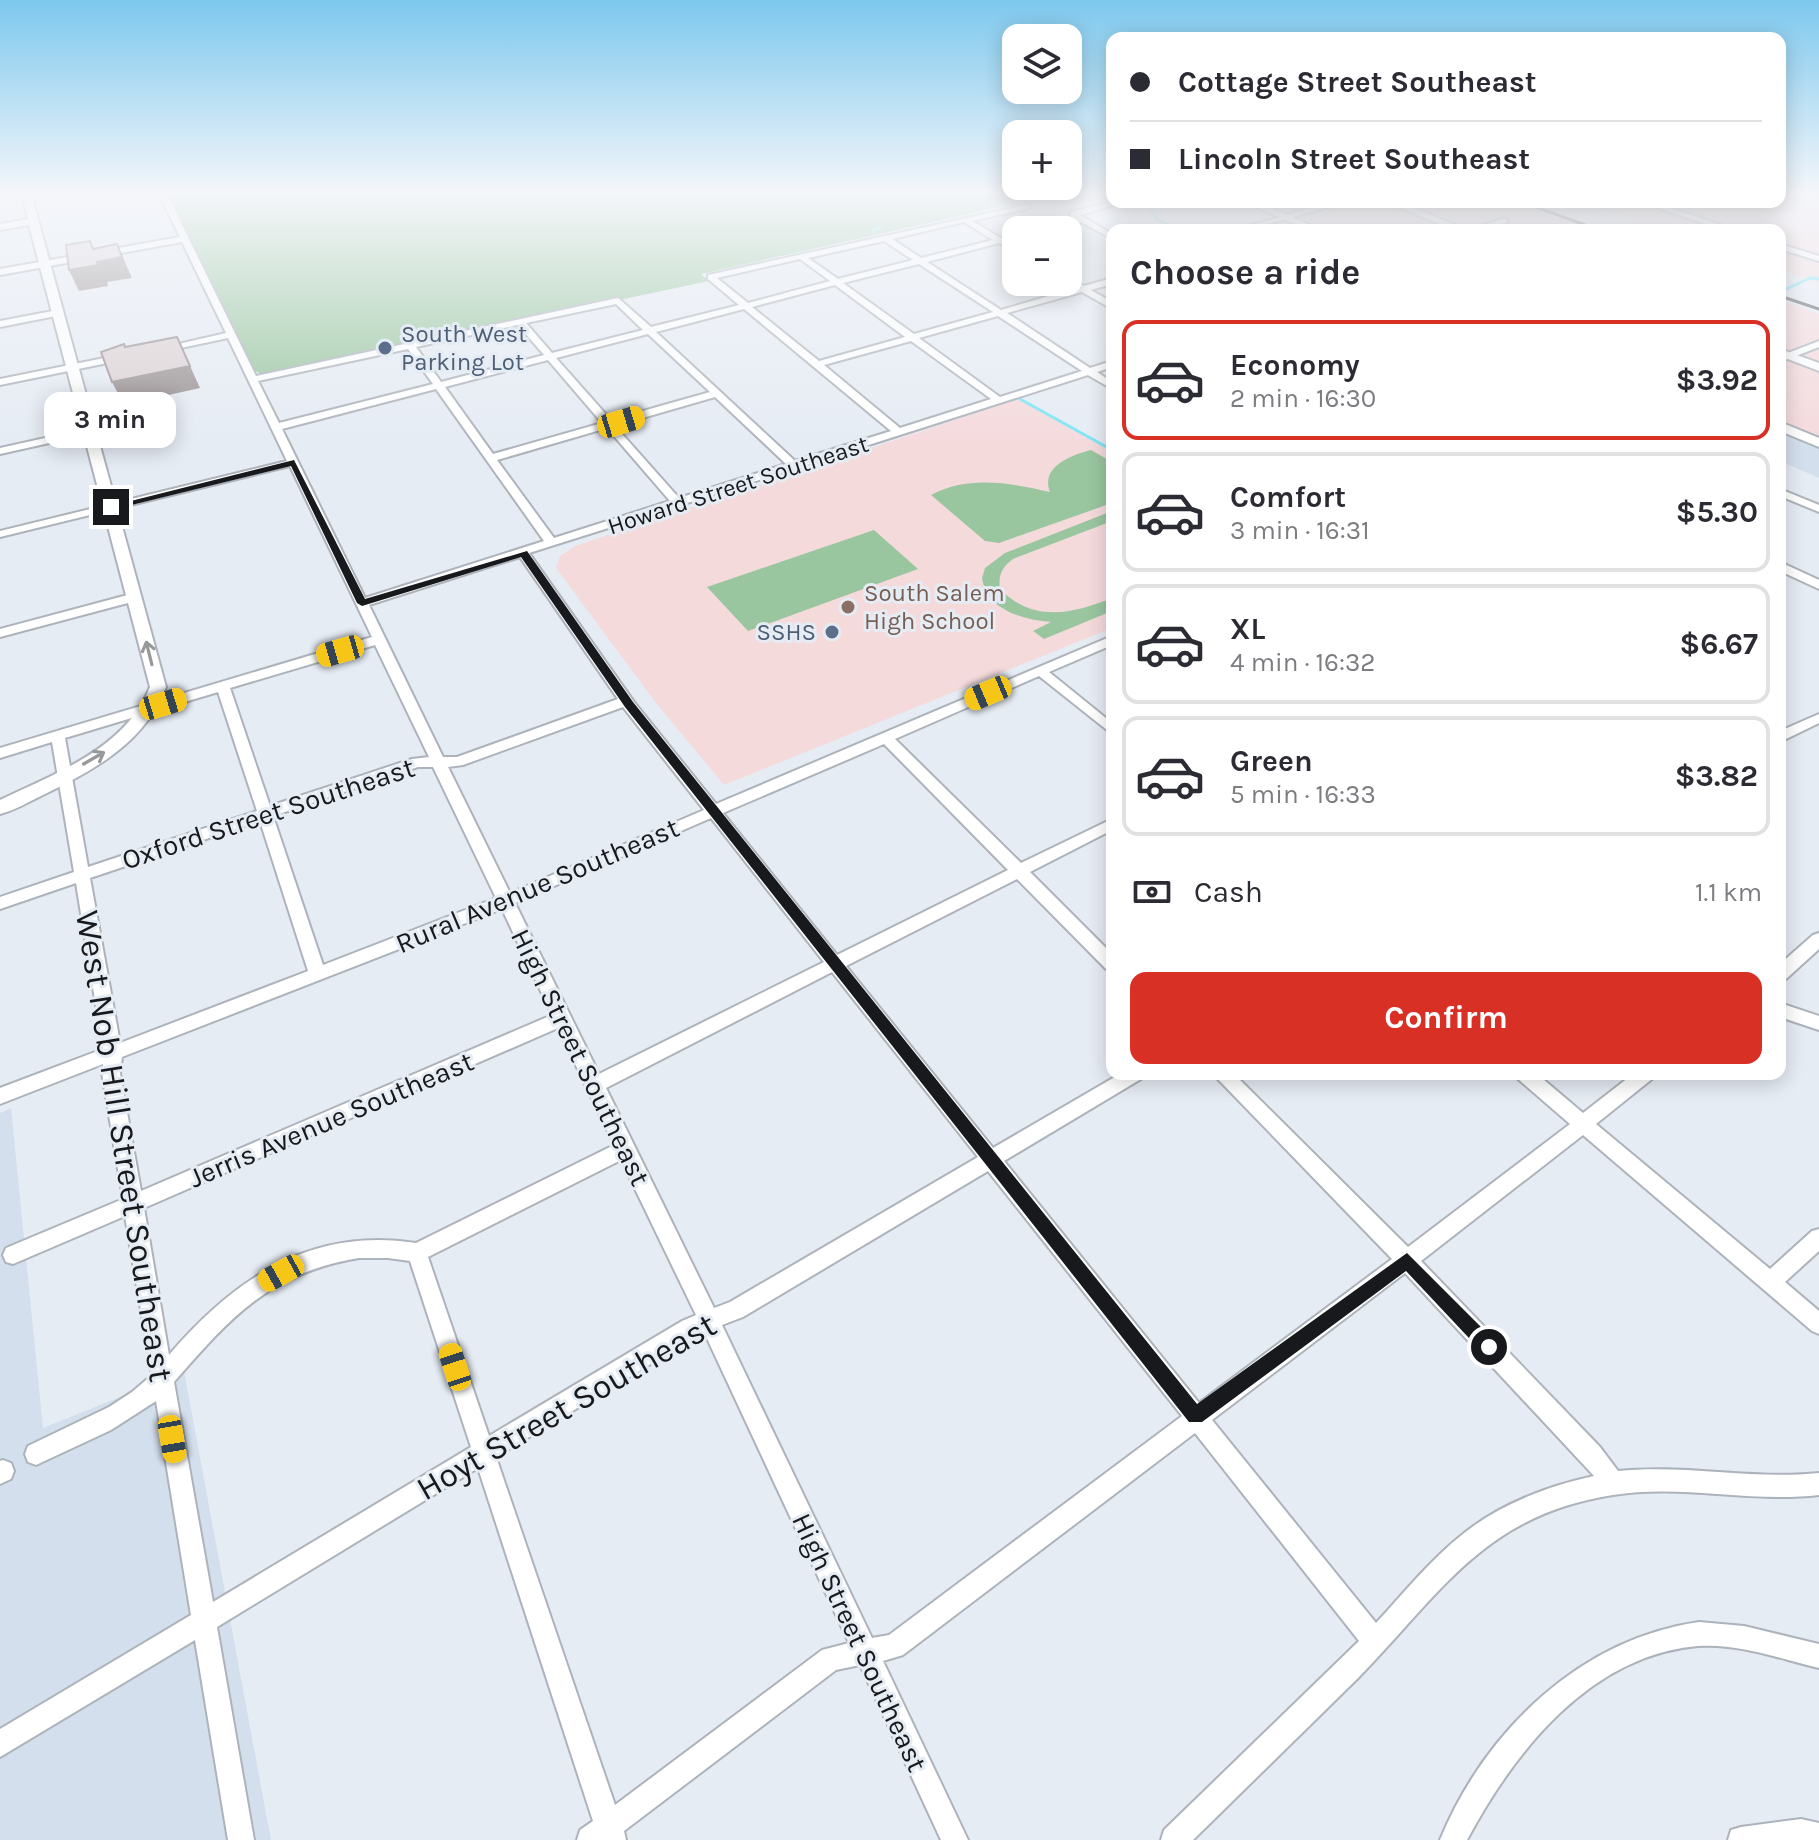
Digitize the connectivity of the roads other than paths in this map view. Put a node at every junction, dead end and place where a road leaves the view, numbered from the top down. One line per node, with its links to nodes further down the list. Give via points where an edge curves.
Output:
1 (47, 276): 12 (main road)
2 (203, 276): 17 (street, High Street Southeast)
3 (716, 276): 11 (street, via 711,277)
4 (829, 276): 7 (street)
5 (862, 276): 7 (street)
6 (944, 276): 13 (street)
7 (838, 282): 11 (street); 18 (street)
8 (1106, 283): 9 (street)
9 (1083, 289): 10 (street); 13 (street)
10 (1106, 302)
11 (748, 306): 16 (street); 26 (street)
12 (58, 313): 15 (street); 28 (main road)
13 (1001, 313): 18 (street); 30 (street)
14 (519, 321): 16 (street, via 618,301); 20 (street); 24 (street)
15 (0, 324)
16 (652, 331): 24 (street); 35 (street)
17 (232, 335): 21 (street); 31 (street, High Street Southeast)
18 (912, 337): 26 (street); 36 (street)
19 (1819, 344): 23 (street)
20 (410, 345): 31 (street); 34 (street)
21 (152, 351)
22 (131, 355): 28 (street)
23 (1786, 355)
24 (549, 357): 34 (street); 37 (street)
25 (1786, 357): 29 (main road)
26 (818, 364): 41 (street)
27 (1106, 366): 30 (street, Howard Street Southeast)
28 (74, 367): 32 (street); 40 (main road)
29 (1819, 367)
30 (1089, 371): 33 (street); 36 (street, Howard Street Southeast)
31 (253, 379): 38 (street, High Street Southeast)
32 (0, 382)
33 (1106, 382)
34 (440, 385): 38 (street); 44 (street)
35 (717, 393): 37 (street); 46 (street)
36 (998, 400): 41 (street, Howard Street Southeast)
37 (609, 425): 44 (street); 48 (street)
38 (277, 427): 45 (street, High Street Southeast)
39 (1786, 429): 42 (main road)
40 (90, 431): 43 (street); 49 (main road)
41 (899, 432): 46 (street, Howard Street Southeast)
42 (1819, 443)
43 (0, 451)
44 (492, 458): 52 (street)
45 (294, 462): 49 (street); 57 (street, High Street Southeast)
46 (794, 466): 48 (street, Howard Street Southeast)
47 (1786, 495): 50 (street)
48 (679, 505): 52 (street, Howard Street Southeast)
49 (111, 507): 51 (street); 56 (main road)
50 (1819, 509)
51 (0, 534)
52 (552, 544): 53 (street, Howard Street Southeast)
53 (523, 553): 57 (street, Howard Street Southeast); 63 (street)
54 (1786, 569): 55 (street)
55 (1819, 585)
56 (135, 597): 58 (street); 64 (main road, one-way to 56, via 158,687)
57 (362, 603): 59 (street, High Street Southeast)
58 (0, 633)
59 (380, 639): 62 (street); 71 (street, High Street Southeast)
60 (1106, 643): 61 (street, Rural Avenue Southeast)
61 (1040, 671): 66 (street); 69 (street, Rural Avenue Southeast)
62 (223, 686): 64 (street); 75 (street)
63 (626, 701): 71 (street, Oxford Street Southeast, via 458,762); 74 (street)
64 (149, 708): 68 (street); 72 (main road, one-way to 64, via 128,734)
65 (1819, 718): 67 (street)
66 (1106, 725)
67 (1786, 734)
68 (58, 735): 70 (street); 72 (street, West Nob Hill Street Southeast)
69 (885, 737): 74 (street, Rural Avenue Southeast); 77 (street)
70 (0, 753)
71 (438, 762): 75 (street, Oxford Street Southeast, via 422,761); 79 (street, High Street Southeast)
72 (64, 774): 73 (main road); 78 (street, West Nob Hill Street Southeast)
73 (0, 808)
74 (714, 810): 79 (street, Rural Avenue Southeast); 83 (street)
75 (265, 813): 78 (street, Oxford Street Southeast); 85 (street)
76 (1106, 827): 77 (street)
77 (1018, 871): 82 (street); 83 (street)
78 (83, 875): 80 (street, Oxford Street Southeast); 89 (street, West Nob Hill Street Southeast)
79 (506, 900): 85 (street, Rural Avenue Southeast); 87 (street, High Street Southeast)
80 (0, 903)
81 (1819, 939): 84 (street)
82 (1106, 958)
83 (834, 963): 94 (street); 98 (street)
84 (1786, 969)
85 (318, 975): 89 (street, Rural Avenue Southeast)
86 (1786, 1012): 88 (street)
87 (561, 1019): 94 (street, High Street Southeast); 99 (street, Jerris Avenue Southeast)
88 (1819, 1023)
89 (113, 1055): 95 (street, Rural Avenue Southeast); 99 (street, West Nob Hill Street Southeast, via 111,1073)
90 (1125, 1080): 98 (street, Hoyt Street Southeast)
91 (1228, 1080): 103 (street)
92 (1531, 1080): 96 (street)
93 (1639, 1080): 96 (street)
94 (594, 1085): 97 (street, High Street Southeast)
95 (0, 1096)
96 (1585, 1125): 103 (street); 104 (street)
97 (624, 1149): 101 (street); 105 (street, High Street Southeast)
98 (990, 1162): 105 (street, Hoyt Street Southeast, via 736,1310); 108 (street)
99 (134, 1204): 102 (street, Jerris Avenue Southeast); 107 (street, West Nob Hill Street Southeast)
100 (1819, 1238): 104 (street)
101 (417, 1253): 107 (street, via 383,1247 347,1250 291,1268 233,1304); 109 (street)
102 (13, 1255)
103 (1407, 1260): 108 (street); 111 (street)
104 (1770, 1282): 106 (street)
105 (709, 1320): 109 (street, Hoyt Street Southeast); 115 (street, High Street Southeast)
106 (1819, 1324)
107 (161, 1378): 110 (street, via 140,1400); 113 (street, West Nob Hill Street Southeast)
108 (1195, 1416): 114 (street); 115 (street, via 894,1646)
109 (484, 1451): 113 (street, Hoyt Street Southeast); 118 (street)
110 (36, 1454)
111 (1613, 1483): 112 (street, via 1684,1478 1776,1488); 114 (street, via 1556,1498 1490,1529 1452,1560)
112 (1819, 1484)
113 (204, 1621): 117 (street, Hoyt Street Southeast); 120 (street, West Nob Hill Street Southeast)
114 (1375, 1642): 122 (street)
115 (864, 1654): 118 (street, via 831,1659); 121 (street, High Street Southeast)
116 (1819, 1656): 123 (street, via 1701,1633 1641,1648 1610,1663 1518,1737)
117 (0, 1744)
118 (604, 1835)
119 (1819, 1836): 124 (street, via 1801,1832)
120 (241, 1840)
121 (955, 1840)
122 (1174, 1840)
123 (1453, 1840)
124 (1741, 1840)

